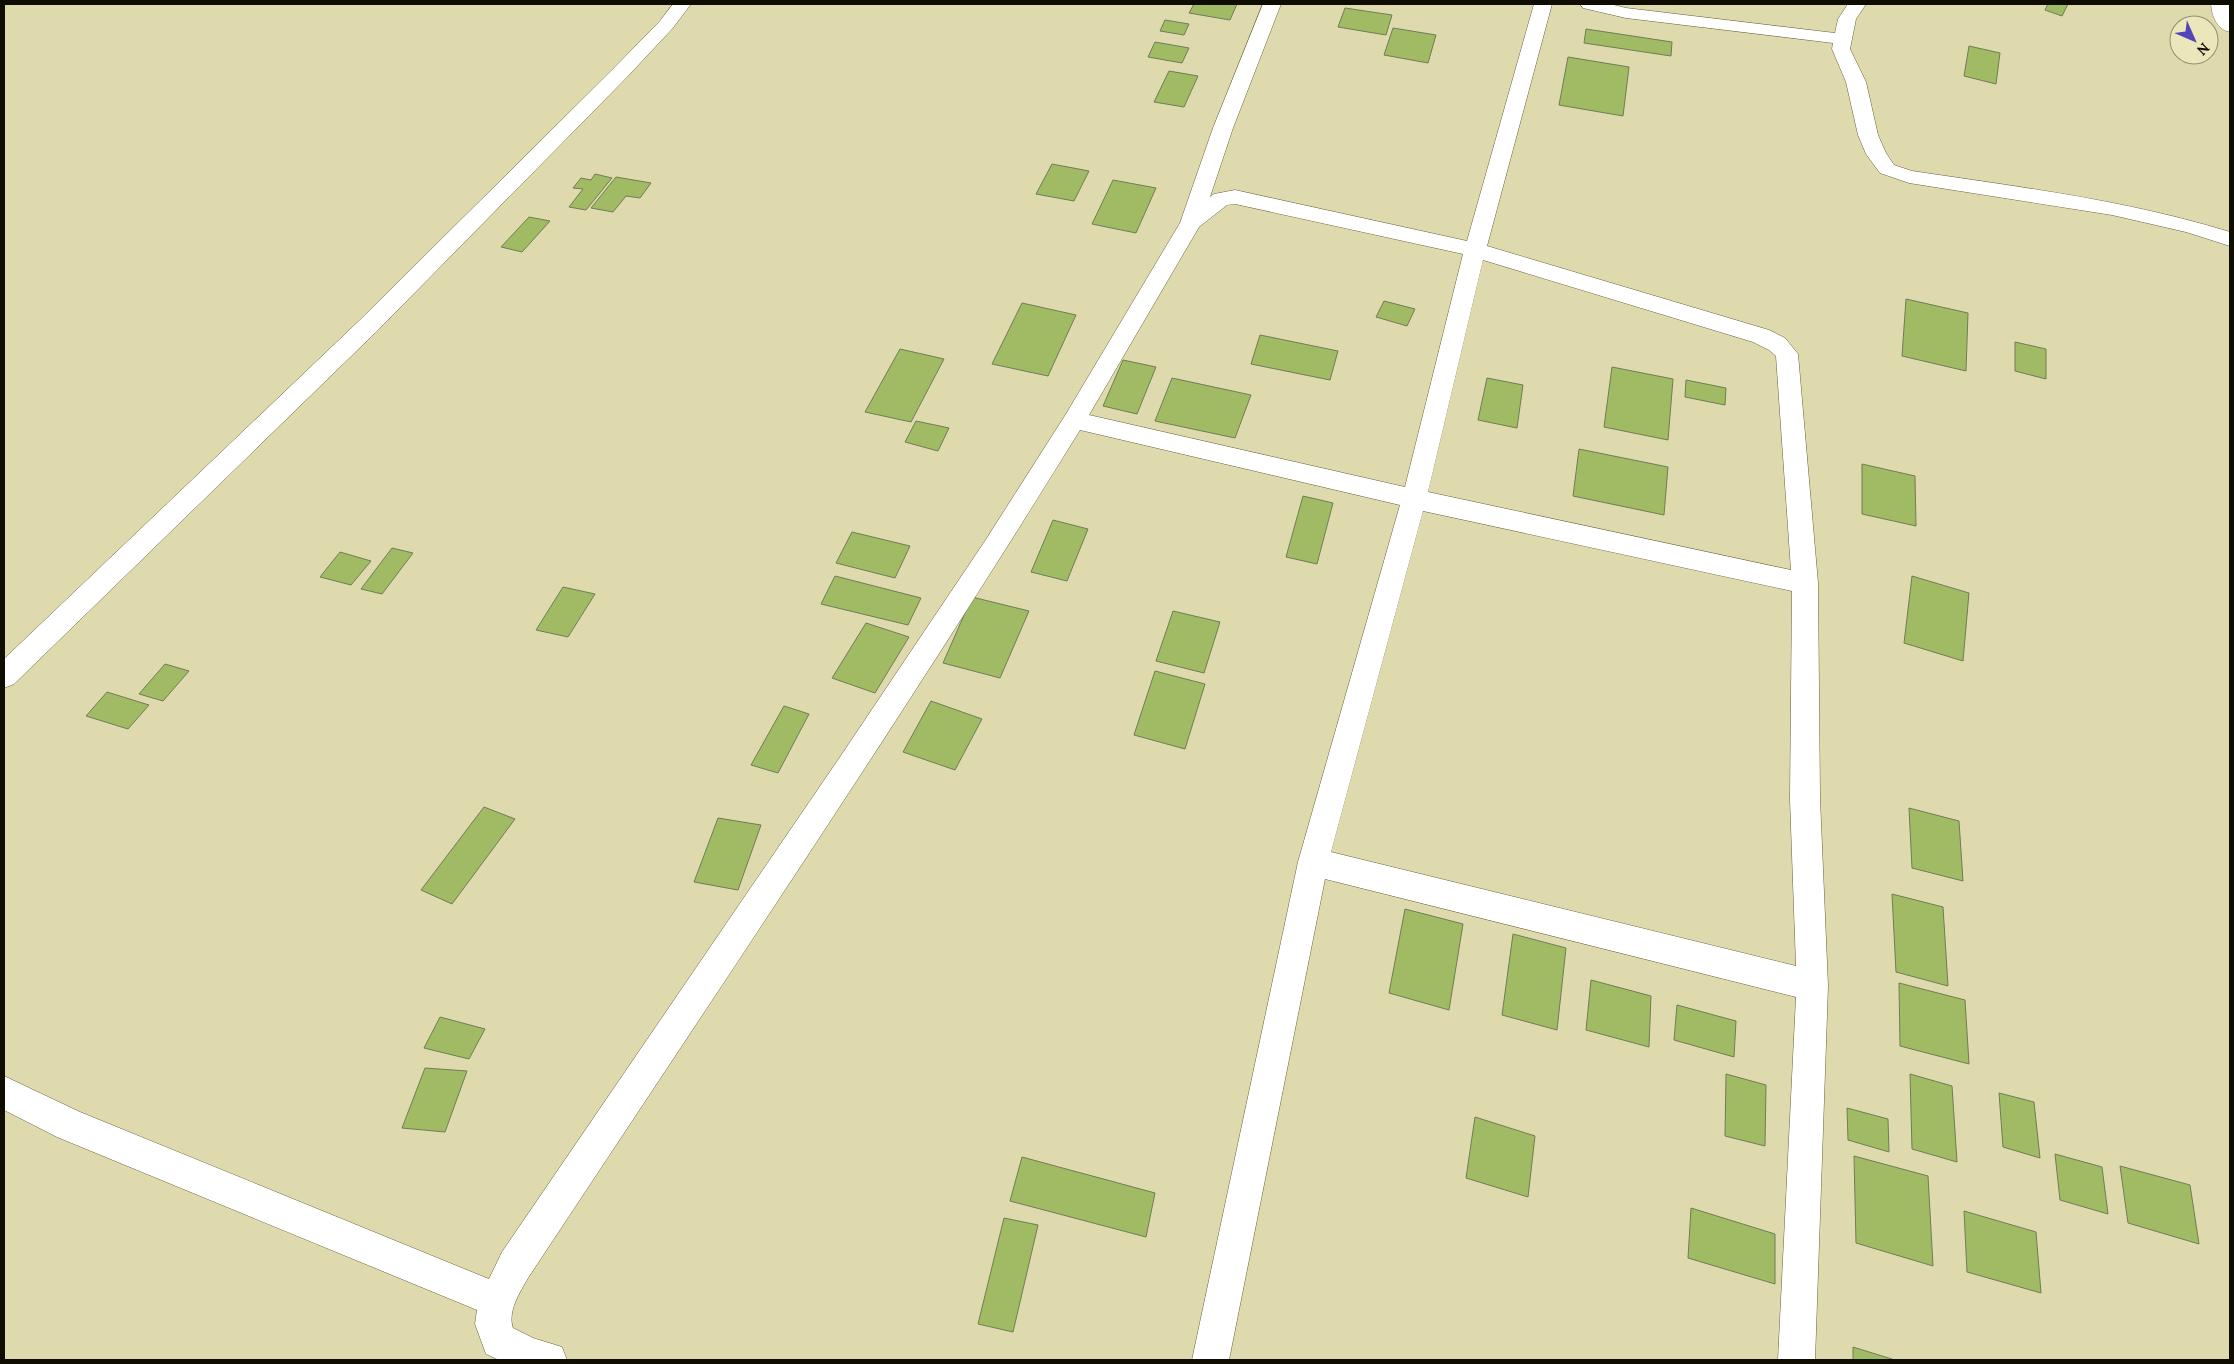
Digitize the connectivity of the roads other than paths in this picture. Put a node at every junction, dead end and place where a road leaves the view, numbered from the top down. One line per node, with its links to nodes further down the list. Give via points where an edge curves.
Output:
1 (682, 4): 15 (street, via 614,80 369,325)
2 (1272, 4): 9 (street, via 1223,128)
3 (1543, 4): 11 (street)
4 (1589, 4): 8 (street, via 1626,14)
5 (1857, 4): 8 (street, via 1847,19)
6 (2220, 4): 7 (street, via 2221,16)
7 (2230, 27)
8 (1843, 39): 10 (street, via 1841,49 1856,82 1868,134 1876,154 1887,169 1909,177 2129,213)
9 (1191, 223): 11 (street, via 1222,199 1236,198); 12 (street)
10 (2230, 239)
11 (1475, 250): 13 (street); 14 (street, via 1761,336 1777,344 1787,354)
12 (1074, 420): 13 (street); 19 (street, via 848,770 515,1264)
13 (1414, 499): 14 (street); 16 (street)
14 (1805, 583): 17 (street, via 1805,799)
15 (4, 676)
16 (1313, 862): 17 (street); 21 (street)
17 (1812, 986): 22 (street)
18 (4, 1093): 19 (street, via 69,1125)
19 (497, 1300): 20 (street, via 493,1324 499,1341 530,1356)
20 (549, 1360)
21 (1210, 1360)
22 (1797, 1360)

